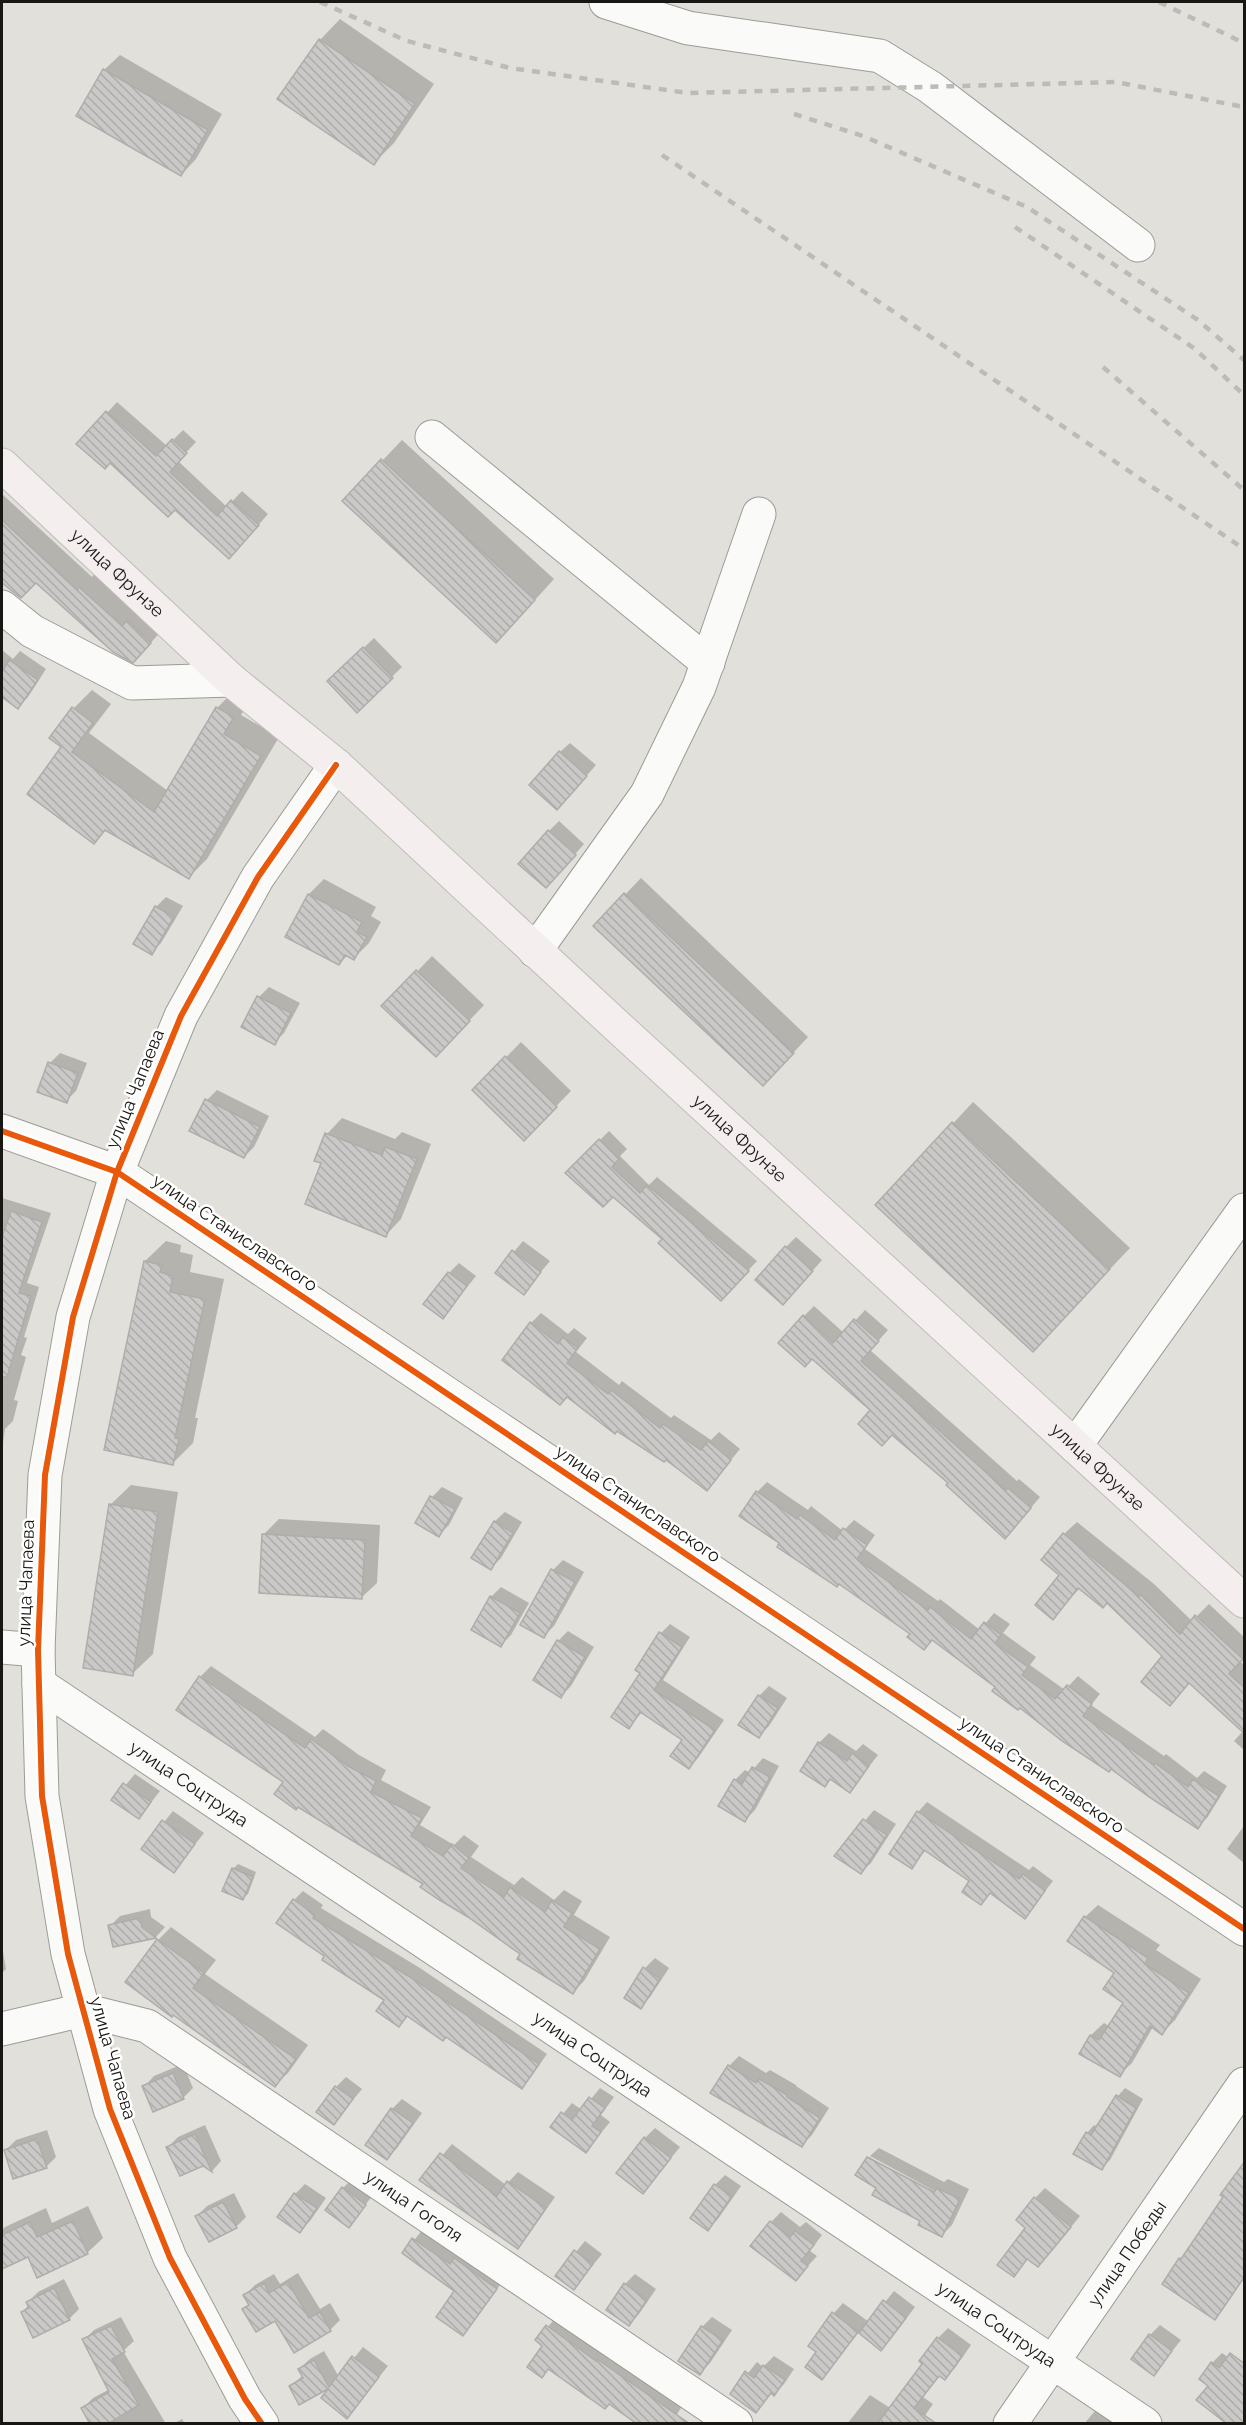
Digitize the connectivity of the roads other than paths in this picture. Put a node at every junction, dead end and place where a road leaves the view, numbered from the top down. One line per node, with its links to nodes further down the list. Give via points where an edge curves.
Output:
1 (606, 2): 2 (street, via 688,28 880,56 930,87)
2 (1138, 245)
3 (432, 437): 7 (street)
4 (2, 465): 8 (main road, улица Фрунзе)
5 (759, 514): 7 (street)
6 (2, 608): 8 (street, via 32,631 132,683)
7 (708, 663): 10 (street, via 646,794)
8 (231, 680): 9 (main road, улица Фрунзе)
9 (336, 765): 10 (main road, улица Фрунзе); 12 (street, улица Чапаева, via 258,877 180,1016)
10 (535, 951): 14 (main road, улица Фрунзе)
11 (2, 1131): 12 (street, улица Станиславского)
12 (117, 1172): 17 (street, улица Чапаева, via 73,1317 45,1476); 19 (street, улица Станиславского)
13 (1245, 1210): 14 (street)
14 (1075, 1446): 15 (main road, улица Фрунзе)
15 (1245, 1601)
16 (2, 1647): 17 (street)
17 (38, 1650): 18 (street, улица Чапаева)
18 (39, 1684): 20 (street, улица Чапаева, via 42,1796 68,1954); 23 (street, улица Соцтруда)
19 (1245, 1929)
20 (83, 2010): 21 (street); 24 (street, улица Чапаева, via 110,2109 170,2258); 25 (street, улица Гоголя, via 147,2026)
21 (2, 2030)
22 (1245, 2084): 23 (street, улица Победы)
23 (1054, 2361): 26 (street, улица Победы); 27 (street, улица Соцтруда)
24 (262, 2424)
25 (736, 2424)
26 (1010, 2424)
27 (1145, 2424)

